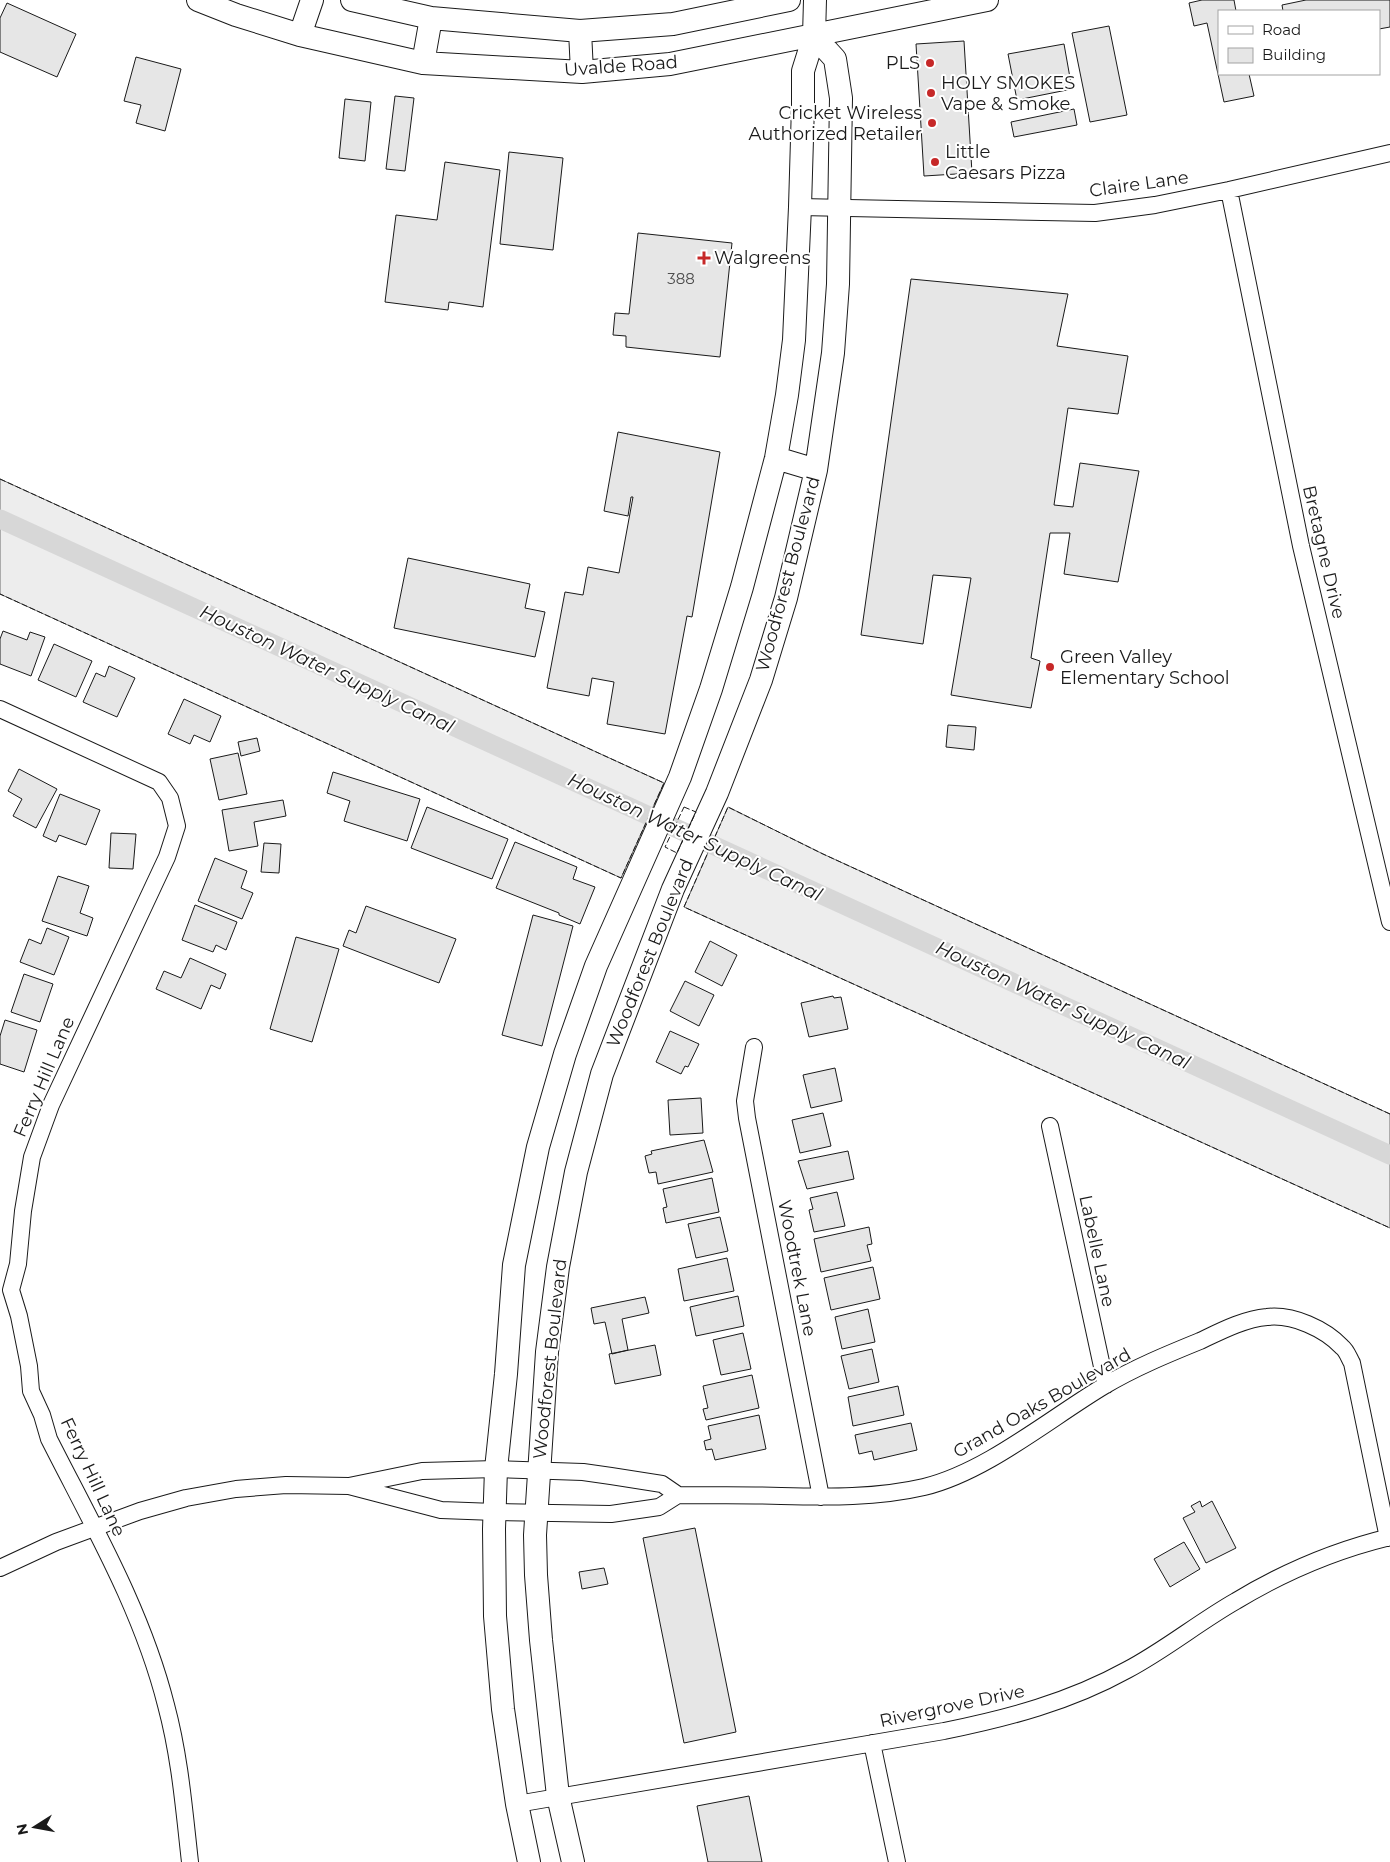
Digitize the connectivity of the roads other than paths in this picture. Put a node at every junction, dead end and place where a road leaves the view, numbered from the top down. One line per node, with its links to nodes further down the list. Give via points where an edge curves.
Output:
1 (312, 0): 9 (main road)
2 (352, 0): 7 (main road)
3 (789, 0): 8 (main road, via 674,24)
4 (815, 0): 10 (main road)
5 (987, 0): 10 (main road, Uvalde Road)
6 (209, 2): 9 (main road, Uvalde Road)
7 (431, 18): 8 (main road); 11 (main road)
8 (580, 31): 12 (main road)
9 (300, 35): 11 (main road, Uvalde Road)
10 (814, 36): 12 (main road, Uvalde Road, via 670,64); 15 (main road, via 803,71); 16 (main road, Woodforest Boulevard, via 835,59 840,98)
11 (423, 63): 12 (main road, Uvalde Road)
12 (582, 72)
13 (1390, 154): 14 (street, Claire Lane)
14 (1228, 190): 16 (street, Claire Lane, via 1095,213); 20 (street, Bretagne Drive, via 1301,546)
15 (800, 207): 16 (street, Claire Lane); 17 (main road, via 794,340)
16 (840, 207): 18 (main road, Woodforest Boulevard, via 833,354)
17 (776, 458): 18 (main road); 24 (main road, via 728,638 680,777 596,966 538,1147 514,1264)
18 (816, 470): 25 (main road, Woodforest Boulevard, via 786,598 761,680 721,785 673,889 602,1074 576,1172 558,1267 547,1352)
19 (0, 709): 31 (street, Ferry Hill Lane, via 159,782 170,798 177,826 167,857 51,1104 32,1157 18,1264 11,1290 21,1324 32,1390 49,1439)
20 (1390, 922)
21 (754, 1047): 28 (street, Woodtrek Lane, via 745,1101 747,1118)
22 (1050, 1126): 23 (street, Labelle Lane)
23 (1106, 1385): 28 (street, Grand Oaks Boulevard, via 962,1474 924,1487 888,1493); 32 (street, Grand Oaks Boulevard, via 1172,1352 1268,1316 1283,1316 1330,1336 1344,1348 1352,1363)
24 (496, 1469): 25 (street, Grand Oaks Boulevard); 26 (street, Grand Oaks Boulevard, via 422,1471); 29 (main road)
25 (539, 1471): 27 (street, Grand Oaks Boulevard, via 583,1472 645,1481 662,1484); 30 (main road, Woodforest Boulevard)
26 (349, 1486): 29 (street, Grand Oaks Boulevard, via 441,1510); 31 (street, Grand Oaks Boulevard, via 286,1485 236,1489 186,1498)
27 (678, 1495): 28 (street, Grand Oaks Boulevard); 30 (street, Grand Oaks Boulevard, via 659,1507 611,1514)
28 (821, 1497)
29 (494, 1512): 30 (street, Grand Oaks Boulevard); 36 (main road, via 495,1616 503,1709)
30 (536, 1512): 35 (main road, Woodforest Boulevard, via 534,1535 541,1640)
31 (94, 1527): 33 (street, Grand Oaks Boulevard); 37 (street, Ferry Hill Lane, via 144,1633 166,1704 177,1753)
32 (1389, 1537): 34 (street, Rivergrove Drive, via 1310,1563 1266,1584 1128,1670 1086,1691 1045,1707 996,1720)
33 (0, 1568)
34 (872, 1743): 35 (street, Rivergrove Drive); 40 (street)
35 (558, 1796): 36 (street, Rivergrove Drive); 39 (main road, Woodforest Boulevard)
36 (517, 1804): 38 (main road)
37 (190, 1862)
38 (529, 1862)
39 (573, 1862)
40 (897, 1862)

